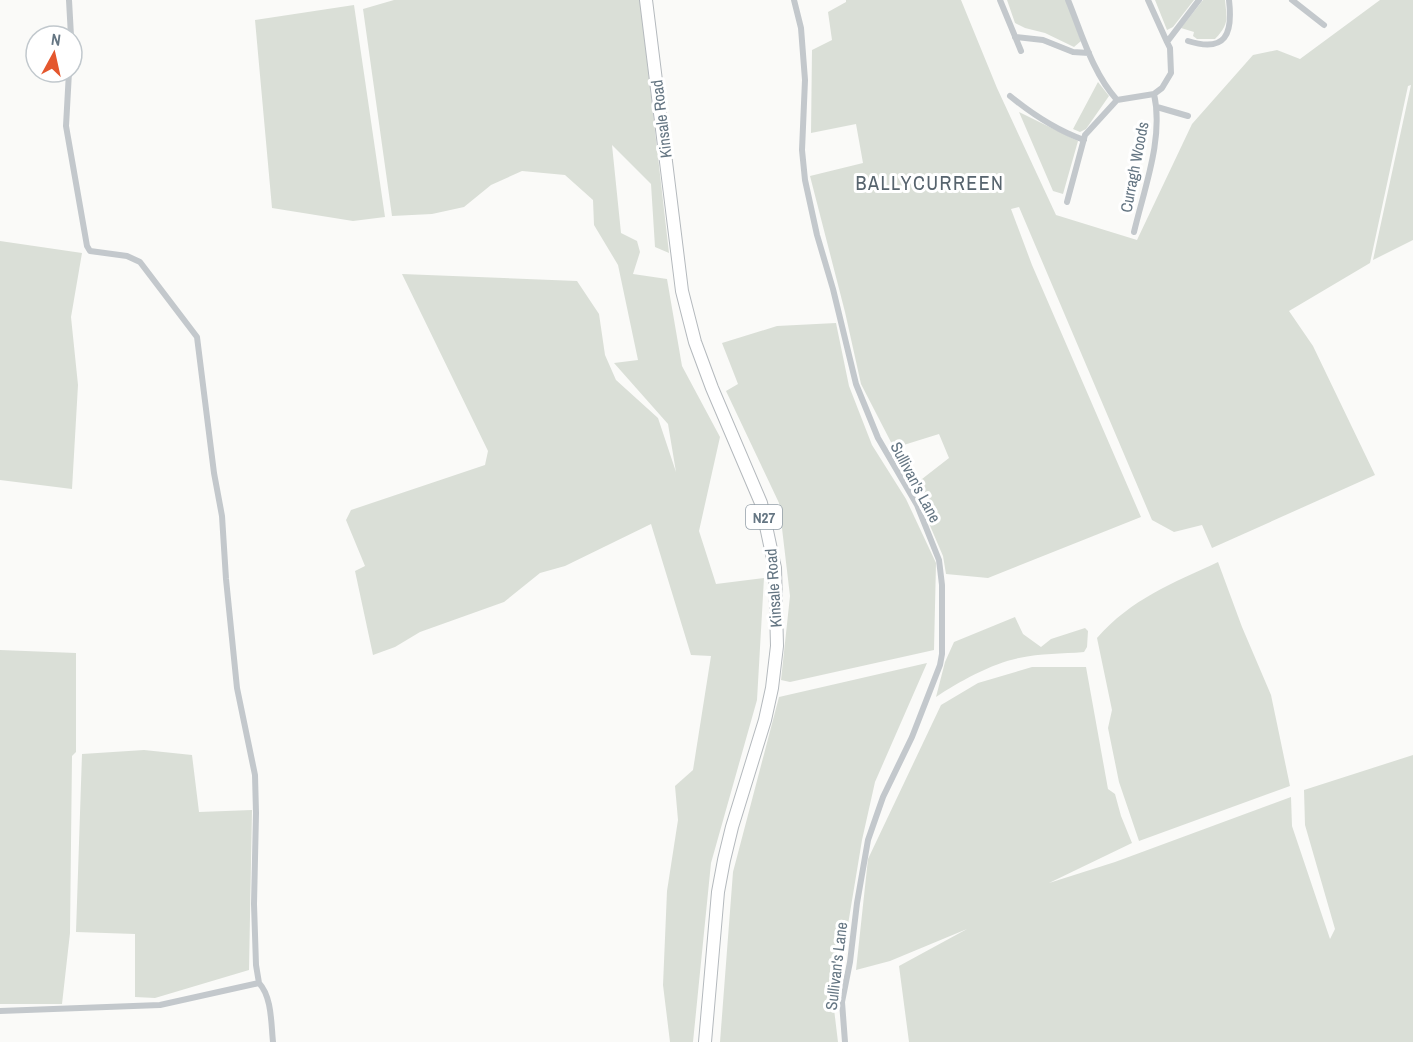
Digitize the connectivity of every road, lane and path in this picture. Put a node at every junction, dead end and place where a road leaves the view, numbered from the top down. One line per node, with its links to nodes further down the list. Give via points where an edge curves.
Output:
1 (69, 0): 10 (street)
2 (646, 0): 29 (highway, Kinsale Road / N27, via 682,291 712,388 761,503 775,568 777,646 772,688 724,860)
3 (794, 0): 30 (street, Sullivan's Lane, via 801,28 805,80 802,150 817,235 856,384 878,438 917,505 939,560 942,585 940,665 912,738 883,796 863,862 842,1002)
4 (1000, 0): 12 (street)
5 (1068, 0): 16 (street)
6 (1148, 0): 14 (street)
7 (1199, 0): 14 (street)
8 (1229, 0): 13 (street, via 1231,26 1224,38 1212,46)
9 (1292, 0): 11 (street)
10 (70, 24)
11 (1324, 25)
12 (1015, 38): 15 (street); 16 (street, via 1043,40 1073,52)
13 (1188, 41)
14 (1167, 42): 18 (street, via 1171,73)
15 (1020, 51)
16 (1089, 53): 20 (street)
17 (68, 84): 26 (street, via 66,126 87,246 90,251 127,256 140,262 197,337 222,516 237,688 255,775 254,915)
18 (1154, 94): 20 (street, Curragh Woods); 21 (street, Curragh Woods)
19 (1010, 96): 23 (street, via 1028,111)
20 (1117, 100): 23 (street)
21 (1157, 107): 22 (street, Curragh Woods); 25 (street, Curragh Woods, via 1158,131)
22 (1188, 116)
23 (1084, 140): 24 (street)
24 (1067, 202)
25 (1134, 232)
26 (259, 983): 27 (street, via 160,1005); 28 (street, via 267,996)
27 (0, 1011)
28 (273, 1042)
29 (705, 1042)
30 (845, 1042)

